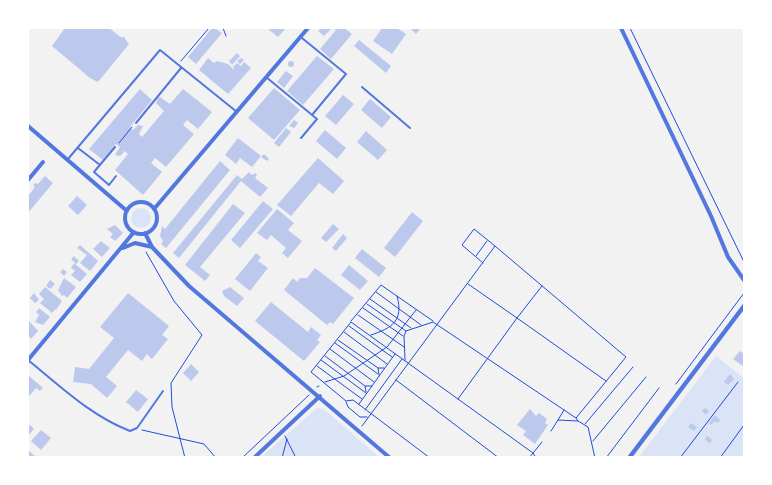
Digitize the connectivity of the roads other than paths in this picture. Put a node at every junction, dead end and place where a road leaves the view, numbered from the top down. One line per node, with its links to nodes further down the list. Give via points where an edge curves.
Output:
1 (308, 28): 3 (street)
2 (622, 28): 26 (street, via 728,257)
3 (301, 36): 5 (street); 8 (lane, via 346,74)
4 (181, 68): 7 (lane); 9 (lane); 14 (lane, via 160,50)
5 (266, 77): 7 (street); 8 (lane)
6 (362, 87): 11 (lane)
7 (237, 112): 20 (street)
8 (312, 115): 12 (lane, via 316,119)
9 (136, 123)
10 (28, 126): 15 (street)
11 (410, 128)
12 (301, 138)
13 (115, 147): 17 (lane)
14 (78, 148): 15 (lane); 17 (lane)
15 (67, 161): 21 (street)
16 (43, 162): 19 (street)
17 (100, 165): 18 (lane, via 94,172 109,185)
18 (116, 176)
19 (28, 180)
20 (154, 209): 21 (street, via 140,202); 23 (street, via 156,224)
21 (127, 211): 22 (street, via 126,223)
22 (134, 232): 23 (street); 25 (street)
23 (145, 233): 24 (street)
24 (152, 247): 25 (street, via 135,243); 30 (street, via 189,286)
25 (122, 248): 28 (street)
26 (744, 280)
27 (744, 306): 33 (street)
28 (28, 360): 29 (lane, via 89,409 130,431 137,428)
29 (163, 391)
30 (320, 396): 31 (street); 32 (street)
31 (255, 457)
32 (390, 458)
33 (629, 458)

